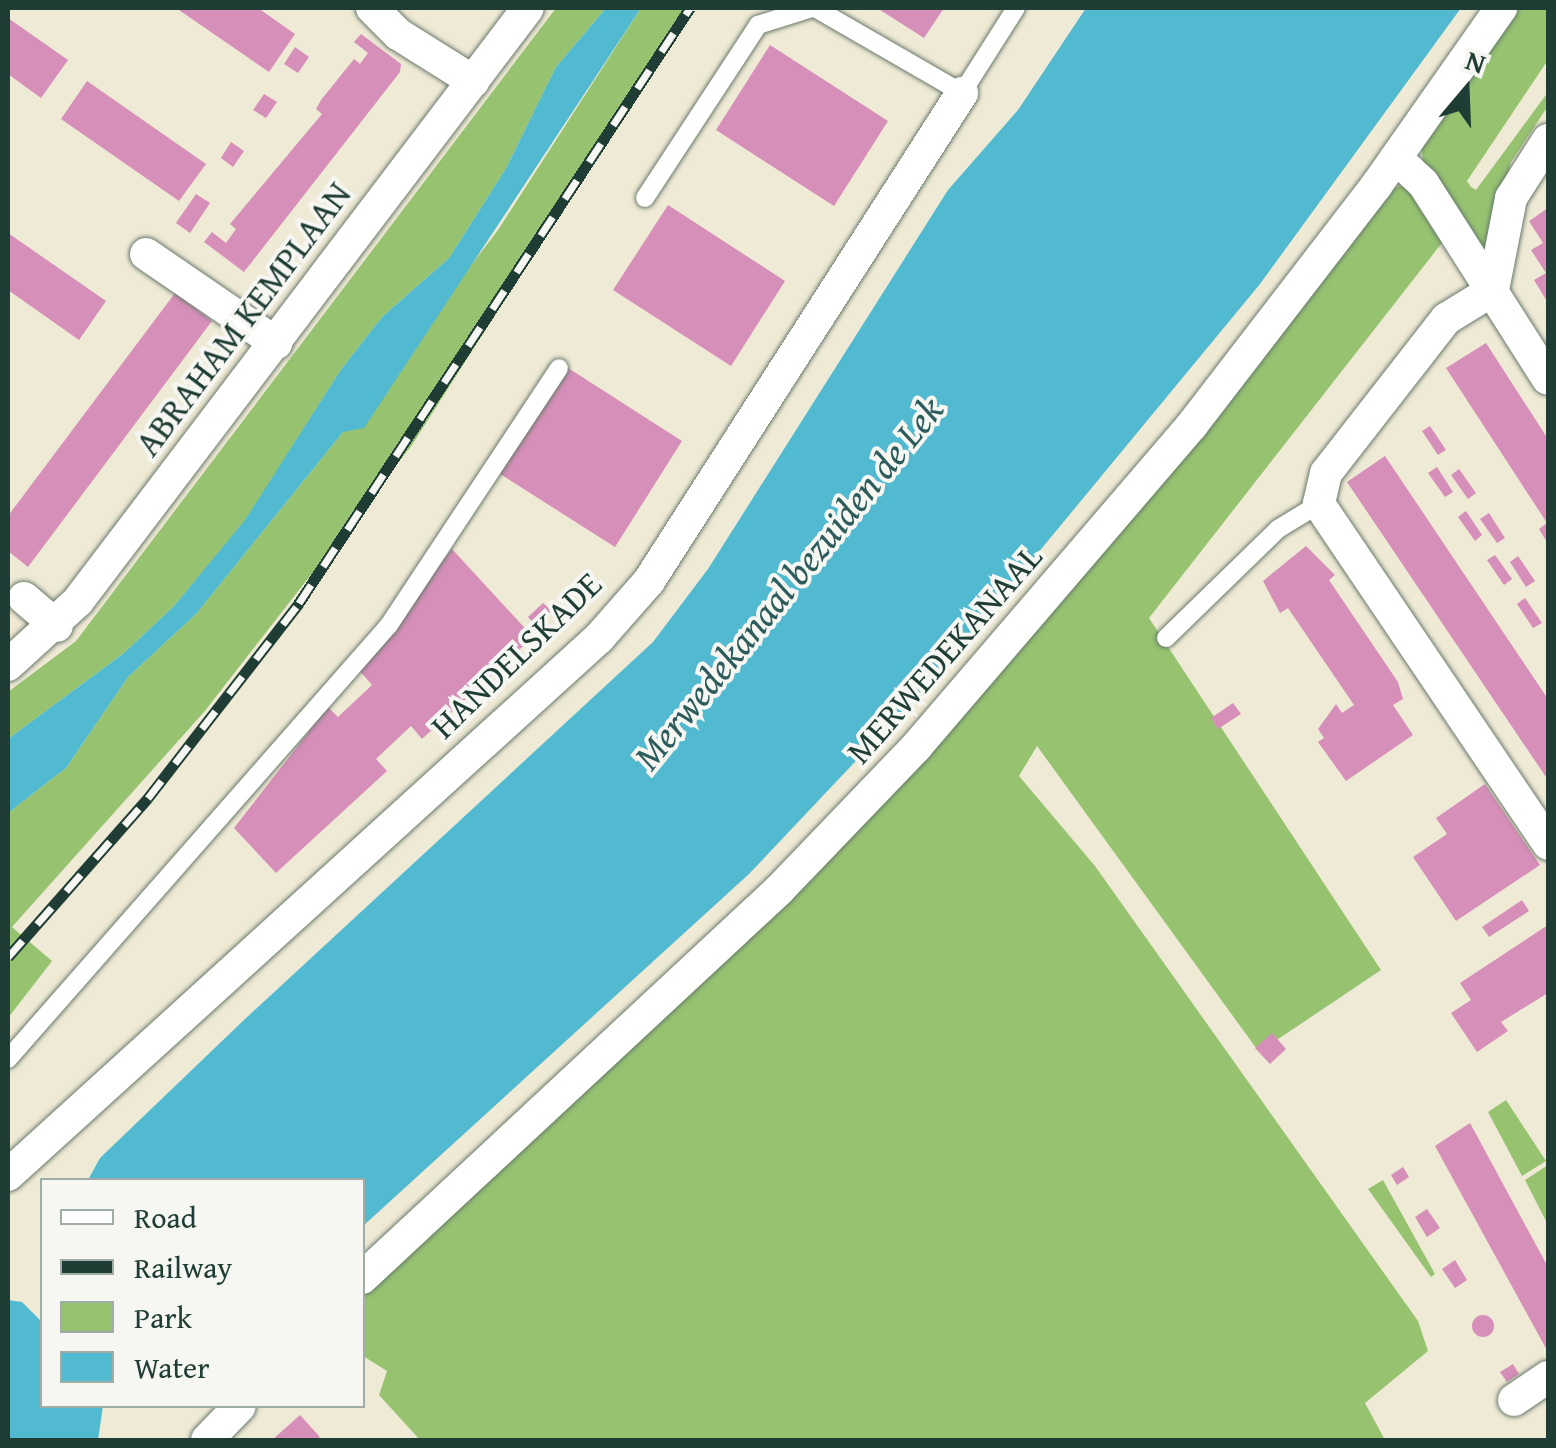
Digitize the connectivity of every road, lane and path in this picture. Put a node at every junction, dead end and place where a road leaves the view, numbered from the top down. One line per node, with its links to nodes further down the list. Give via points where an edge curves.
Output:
1 (372, 8): 6 (street, via 398,34)
2 (528, 8): 6 (street, ABRAHAM KEMPLAAN)
3 (814, 8): 7 (lane); 10 (lane, via 758,25)
4 (1016, 8): 7 (lane)
5 (1501, 8): 9 (street, MERWEDEKANAAL)
6 (473, 81): 13 (street, ABRAHAM KEMPLAAN)
7 (962, 94): 23 (street, HANDELSKADE, via 649,581 600,638)
8 (1548, 140): 12 (street, via 1511,198)
9 (1396, 158): 12 (street, via 1422,183); 24 (street, MERWEDEKANAAL, via 1107,530 882,785)
10 (645, 198)
11 (146, 254): 13 (street)
12 (1493, 290): 15 (street); 16 (street, via 1446,318 1326,474)
13 (276, 343): 18 (street, ABRAHAM KEMPLAAN)
14 (559, 368): 22 (lane, via 390,625)
15 (1548, 379)
16 (1319, 504): 19 (lane, via 1278,529); 21 (street)
17 (24, 598): 18 (street)
18 (57, 626): 20 (street, ABRAHAM KEMPLAAN)
19 (1166, 638)
20 (8, 665)
21 (1548, 844)
22 (8, 1059)
23 (8, 1175)
24 (365, 1275)
25 (1548, 1377): 26 (street)
26 (1514, 1400)
27 (238, 1408): 28 (street)
28 (206, 1440)

